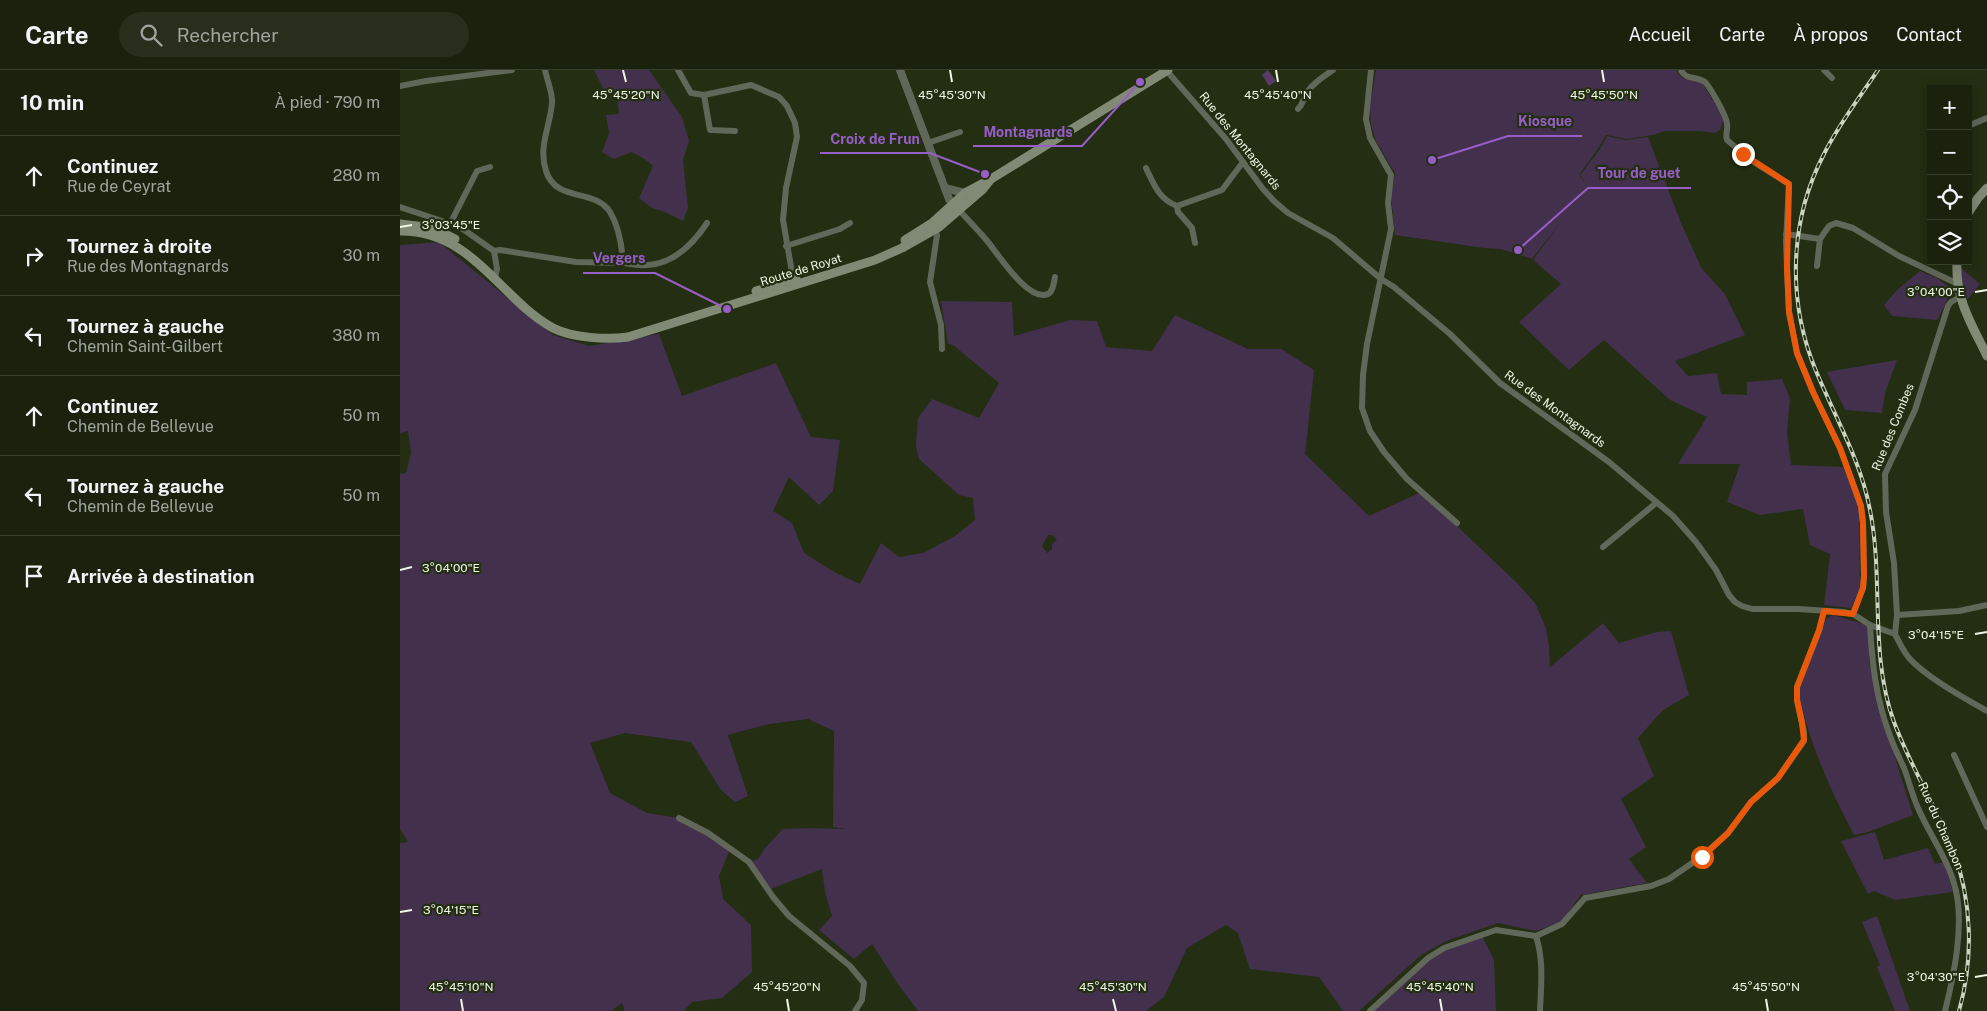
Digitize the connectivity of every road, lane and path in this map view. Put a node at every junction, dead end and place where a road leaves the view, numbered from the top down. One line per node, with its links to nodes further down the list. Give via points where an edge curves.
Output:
1 (512, 70): 11 (street)
2 (545, 70): 42 (street, via 553,102 542,146 546,171 555,187 598,201 610,211 621,241)
3 (678, 70): 12 (street, via 691,92)
4 (900, 70): 18 (street)
5 (1167, 70): 19 (street, Rue des Montagnards); 22 (main road)
6 (1333, 70): 13 (street, via 1314,84)
7 (1371, 70): 47 (street, via 1366,119 1370,138 1390,175 1388,203 1391,229)
8 (1681, 70): 37 (street, via 1688,77 1700,79 1708,85 1726,118 1727,140 1752,161 1789,184)
9 (1824, 70): 10 (street)
10 (1832, 78)
11 (400, 86)
12 (704, 95): 16 (street, via 710,130); 40 (street, via 752,85 779,96 788,106 797,137 785,196)
13 (1298, 109)
14 (1987, 118): 15 (street)
15 (1972, 124)
16 (735, 131)
17 (960, 132): 18 (street)
18 (928, 143): 23 (street)
19 (1243, 162): 26 (street, via 1222,190); 47 (street, Rue des Montagnards, via 1263,189 1288,213 1333,238)
20 (490, 167): 30 (street, via 476,171)
21 (1146, 168): 26 (street, via 1158,193)
22 (991, 179): 25 (main road); 25 (main road, Route de Royat)
23 (946, 188): 25 (street); 25 (street)
24 (1987, 188): 28 (main road)
25 (958, 200): 34 (main road, Route de Royat); 46 (street, via 1010,271 1029,289 1042,296 1048,294)
26 (1177, 206): 39 (street, via 1178,212 1192,228)
27 (400, 207): 29 (street)
28 (1972, 207)
29 (433, 218): 30 (street); 36 (street)
30 (451, 222): 41 (street)
31 (706, 223): 42 (street, via 691,244 665,261 648,266)
32 (850, 223): 40 (street)
33 (400, 224): 36 (main road, Route de Royat)
34 (934, 226): 48 (main road, Route de Royat, via 902,248 875,260); 51 (street, via 930,282 941,325)
35 (400, 231): 36 (main road, Route de Royat)
36 (432, 232): 45 (main road, Route de Royat, via 462,249)
37 (1786, 234): 38 (street); 58 (street, via 1789,312 1797,353 1840,448 1861,506 1864,576)
38 (1820, 239): 44 (street); 49 (street, via 1832,224 1845,225)
39 (1195, 242)
40 (786, 246): 48 (street)
41 (494, 252): 42 (street, via 500,250 576,262); 45 (street)
42 (623, 263)
43 (1957, 265): 49 (main road)
44 (1817, 266)
45 (495, 277): 48 (main road, Route de Royat, via 534,316 555,329 578,336 613,339 628,337)
46 (1055, 277)
47 (1381, 279): 53 (street, Rue des Montagnards, via 1450,334 1500,384 1609,462); 54 (street, via 1367,344 1362,408 1370,431 1384,452 1407,479)
48 (794, 282)
49 (1956, 283): 50 (main road)
50 (1960, 297): 52 (main road); 59 (street, Rue des Combes, via 1948,306 1915,410 1884,474)
51 (942, 350)
52 (1987, 356)
53 (1656, 503): 55 (street); 57 (street, Rue des Montagnards, via 1673,516 1696,542 1736,602 1752,609)
54 (1457, 522)
55 (1602, 547)
56 (1987, 605): 59 (street, via 1960,611)
57 (1824, 611): 58 (street, Rue des Montagnards); 66 (street, via 1797,687 1804,740 1778,778 1751,802 1728,833 1702,857 1670,879 1651,886 1585,898 1562,924)
58 (1853, 614): 60 (street, Rue des Montagnards)
59 (1897, 615): 61 (street, Rue des Combes)
60 (1870, 625): 61 (street, Rue des Montagnards); 70 (street, Rue du Chambon, via 1876,690 1889,735 1918,808 1946,861 1956,891 1956,960)
61 (1895, 634): 62 (street, via 1910,659)
62 (1987, 711)
63 (1954, 755): 65 (street)
64 (679, 818): 67 (street, via 708,833 749,862 772,897 790,916 850,966 864,983 862,1000)
65 (1987, 827)
66 (1536, 936): 68 (street, via 1496,930 1444,948 1428,958); 69 (street, via 1542,967)
67 (855, 1011)
68 (1370, 1011)
69 (1540, 1011)
70 (1945, 1011)

